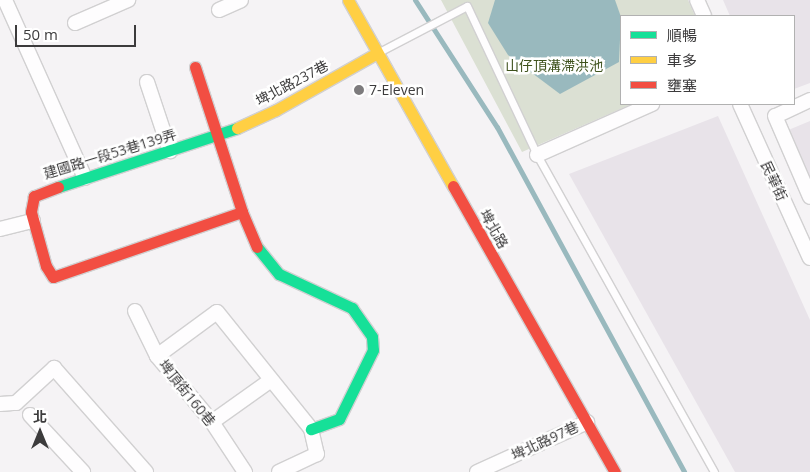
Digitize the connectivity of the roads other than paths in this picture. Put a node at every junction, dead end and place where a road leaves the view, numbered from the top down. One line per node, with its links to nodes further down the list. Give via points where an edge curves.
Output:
1 (5, 0): 19 (street)
2 (128, 0): 6 (street)
3 (241, 0): 7 (street)
4 (348, 0): 10 (street, 埤北路)
5 (697, 0): 8 (street)
6 (109, 4): 9 (street)
7 (219, 10)
8 (704, 15)
9 (74, 24)
10 (377, 53): 16 (street, 埤北路237巷, via 276,110); 18 (lane, via 467,6); 31 (street, 埤北路)
11 (195, 67): 16 (street)
12 (147, 82): 17 (street)
13 (810, 100): 20 (street, via 775,116)
14 (650, 105): 18 (street)
15 (740, 105): 24 (street, 民華街)
16 (219, 136): 17 (street, 建國路一段53巷139弄); 21 (street)
17 (170, 151): 19 (street, 建國路一段53巷139弄)
18 (537, 155): 39 (lane)
19 (86, 178): 22 (street, 建國路一段53巷139弄, via 34,196)
20 (810, 197)
21 (242, 212): 22 (street, 建國路一段53巷139弄, via 53,276 46,266); 32 (street, via 259,250 279,274 352,308 372,337 373,350 339,419)
22 (33, 221): 23 (street)
23 (0, 229)
24 (810, 258)
25 (135, 312): 26 (street, 埤頂街160巷)
26 (157, 356): 27 (street, via 217,312); 30 (street, 埤頂街160巷)
27 (271, 380): 30 (street); 32 (street)
28 (0, 404): 34 (street, via 16,403 54,368)
29 (30, 415): 33 (street)
30 (212, 422): 35 (street, 埤頂街160巷)
31 (587, 422): 37 (street, 埤北路97巷); 38 (street, 埤北路)
32 (311, 429): 36 (street, via 317,454)
33 (83, 472)
34 (146, 472)
35 (245, 472)
36 (279, 472)
37 (476, 472)
38 (615, 472)
39 (714, 472)

